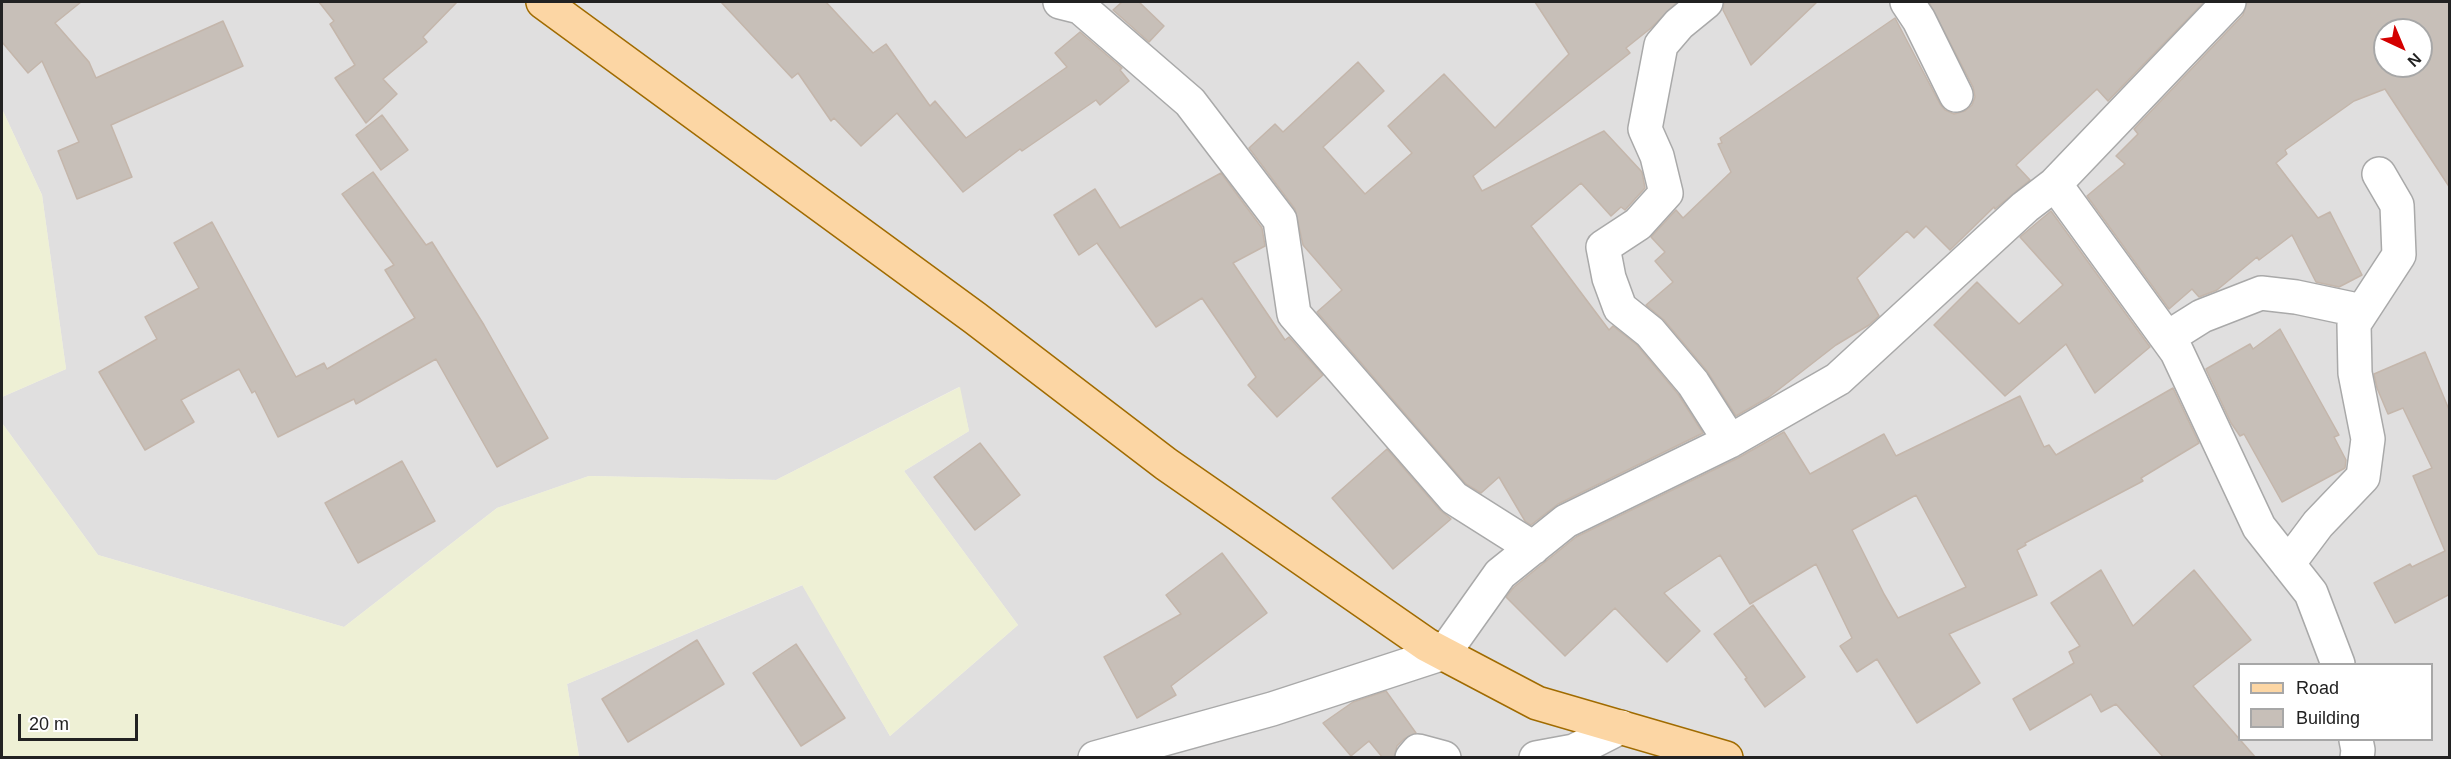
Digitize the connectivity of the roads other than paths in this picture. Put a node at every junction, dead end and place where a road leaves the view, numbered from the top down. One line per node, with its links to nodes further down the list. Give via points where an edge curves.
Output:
1 (543, 2): 14 (main road, via 975,318 1166,464)
2 (1060, 2): 12 (street, via 1080,7 1190,102 1280,220 1294,314 1454,498)
3 (1706, 2): 11 (street, via 1661,45 1645,129 1666,193 1638,224 1603,247 1620,308 1665,349 1693,383)
4 (1907, 2): 6 (street)
5 (2229, 2): 8 (street)
6 (1956, 95)
7 (2379, 174): 9 (street, via 2397,205 2399,255)
8 (2055, 184): 10 (street); 11 (street, via 2025,207 1838,380)
9 (2362, 311): 10 (street, via 2261,293 2202,316); 13 (street, via 2354,324 2355,373 2368,439 2363,477)
10 (2167, 338): 13 (street, via 2177,351 2259,527)
11 (1730, 441): 12 (street, via 1566,521)
12 (1533, 548): 14 (street, via 1500,574)
13 (2288, 564): 15 (street, via 2312,593)
14 (1444, 653): 16 (main road, via 1537,703); 18 (street, via 1272,709)
15 (2338, 663)
16 (1621, 727): 21 (street, via 1574,751); 22 (main road)
17 (2356, 741): 23 (street)
18 (1095, 758)
19 (1413, 758): 20 (street, via 1418,751)
20 (1444, 758)
21 (1536, 758)
22 (1726, 758)
23 (2356, 758)

